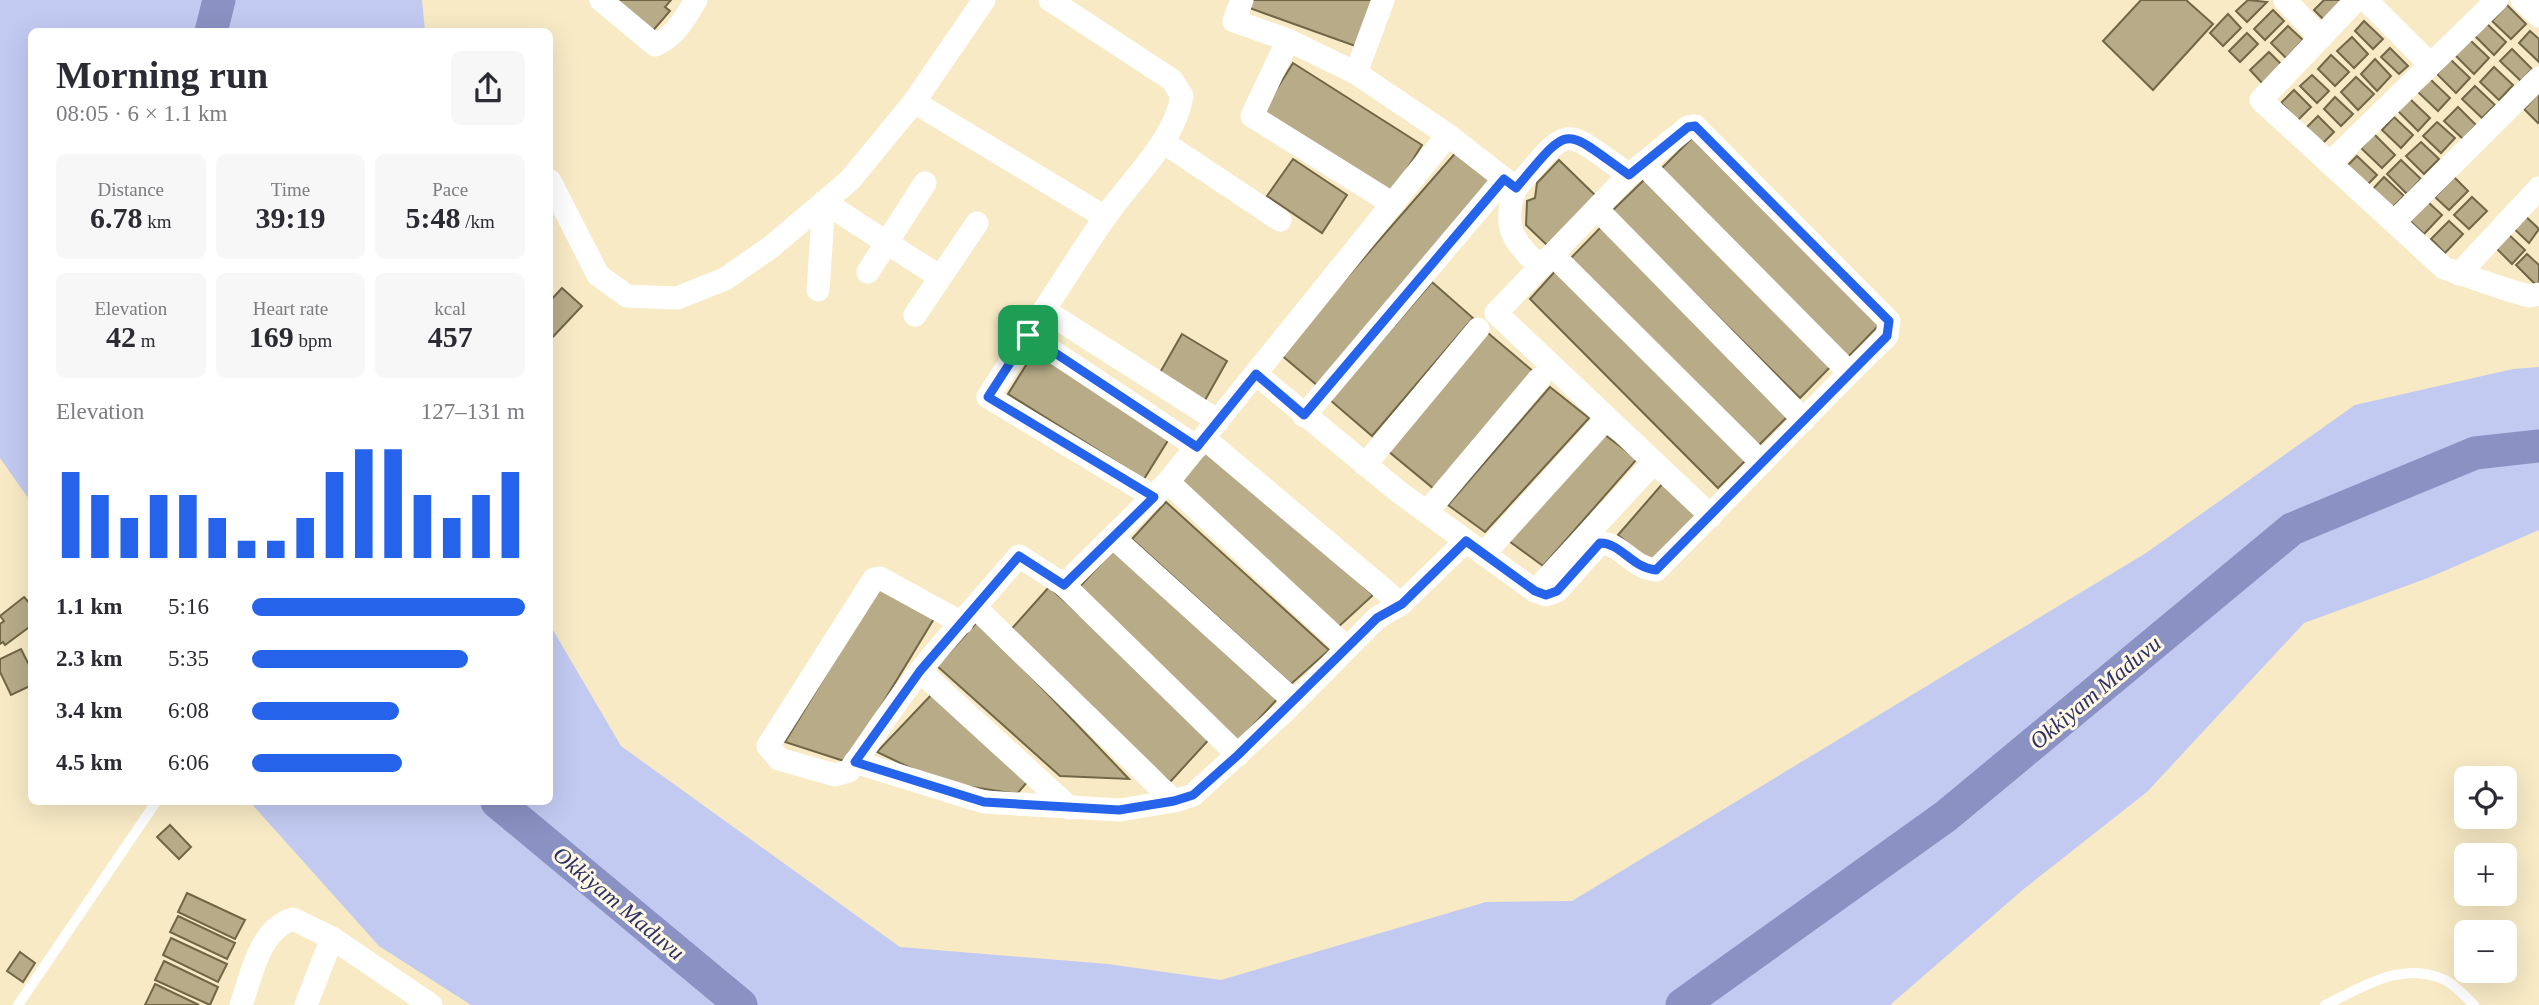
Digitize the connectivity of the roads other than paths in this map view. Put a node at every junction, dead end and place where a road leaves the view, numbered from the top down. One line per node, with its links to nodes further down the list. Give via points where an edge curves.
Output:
1 (601, 0): 2 (street, via 655,45 675,32)
2 (696, 0)
3 (984, 0): 18 (street)
4 (1050, 0): 20 (street, via 1172,80 1182,96 1179,113)
5 (1242, 0): 14 (street, via 1234,21)
6 (1383, 0): 16 (street)
7 (2285, 0): 13 (street)
8 (2356, 0): 13 (street)
9 (2366, 0): 15 (street)
10 (2497, 0): 15 (street)
11 (2522, 0): 12 (street)
12 (2539, 16)
13 (2321, 38): 21 (street, via 2261,100)
14 (1288, 40): 16 (street); 28 (street, via 1252,116)
15 (2430, 65): 21 (street)
16 (1356, 73): 19 (street)
17 (2539, 78): 32 (street)
18 (914, 102): 27 (street, via 850,180); 30 (street)
19 (1448, 135): 24 (street); 28 (street)
20 (1163, 142): 30 (street); 31 (street)
21 (2330, 163): 32 (street)
22 (1636, 170): 24 (street, via 1572,138 1556,141); 29 (street); 45 (street); 45 (street, via 1688,127 1704,132 1889,321 1887,336)
23 (925, 183): 34 (street)
24 (1510, 183): 35 (street, via 1511,233 1520,249); 48 (street)
25 (553, 187): 27 (street, via 598,275 627,296 677,298 725,279)
26 (2539, 188): 37 (street)
27 (824, 202): 34 (street); 39 (street)
28 (1393, 205): 46 (street)
29 (1597, 209): 35 (street); 50 (street)
30 (1105, 217): 41 (street)
31 (1280, 220)
32 (2394, 222): 37 (street, via 2433,260)
33 (977, 223): 38 (street)
34 (887, 243): 36 (street); 38 (street)
35 (1547, 261): 49 (street, via 1496,313); 53 (street)
36 (867, 272)
37 (2459, 274): 40 (street, via 2529,296)
38 (940, 277): 42 (street)
39 (818, 290)
40 (2539, 294)
41 (1044, 310): 44 (street); 51 (street)
42 (915, 315)
43 (1478, 329): 54 (street)
44 (1034, 339): 51 (street); 55 (street, via 988,397)
45 (1849, 372): 50 (street)
46 (1256, 374): 48 (street); 51 (street)
47 (1539, 379): 56 (street)
48 (1304, 415): 54 (street)
49 (1607, 418): 52 (street); 59 (street)
50 (1804, 420): 53 (street)
51 (1206, 435): 55 (street); 62 (street)
52 (1654, 463): 57 (street); 61 (street)
53 (1762, 463): 57 (street)
54 (1365, 465): 56 (street)
55 (1161, 490): 58 (street); 64 (street)
56 (1427, 513): 59 (street)
57 (1710, 516): 61 (street, via 1656,570 1638,566 1613,545 1600,543 1557,591 1546,595)
58 (1114, 538): 60 (street); 66 (street)
59 (1475, 547): 61 (street); 62 (street)
60 (1064, 585): 63 (street, via 1019,556); 67 (street)
61 (1535, 591)
62 (1402, 604): 64 (street, via 1377,618)
63 (969, 615): 65 (street); 68 (street, via 874,579 768,746 779,759 835,775 849,771); 69 (street)
64 (1347, 648): 66 (street)
65 (920, 671): 68 (street); 71 (street)
66 (1294, 701): 67 (street)
67 (1238, 755): 69 (street, via 1193,795)
68 (855, 762): 71 (street, via 984,802)
69 (1174, 801): 71 (street, via 1119,810)
70 (154, 805): 73 (lane)
71 (1070, 808)
72 (332, 938): 74 (street, via 293,919 283,922 266,937); 75 (street); 76 (street)
73 (18, 1005)
74 (241, 1005)
75 (306, 1005)
76 (432, 1005)
77 (2325, 1005): 78 (lane, via 2383,977 2407,972 2445,980)
78 (2474, 1005)

